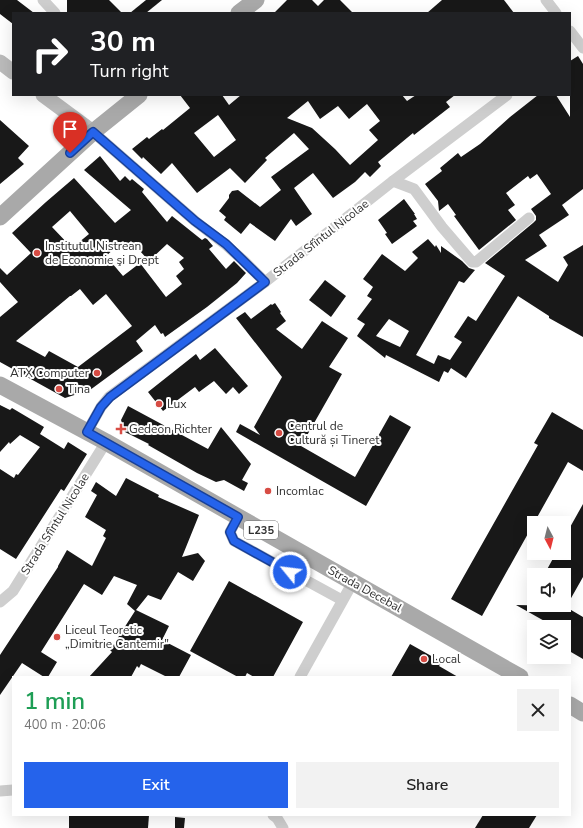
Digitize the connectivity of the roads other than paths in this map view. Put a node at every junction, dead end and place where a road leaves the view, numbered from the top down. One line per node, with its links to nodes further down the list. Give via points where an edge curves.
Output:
1 (43, 0): 4 (street)
2 (256, 0): 5 (main road)
3 (546, 0): 6 (street)
4 (54, 12)
5 (241, 12)
6 (555, 12)
7 (571, 34): 8 (street)
8 (577, 46)
9 (0, 62): 10 (street)
10 (12, 71)
11 (44, 96): 14 (street)
12 (138, 96): 14 (main road)
13 (506, 96): 15 (street, Strada Sfîntul Nicolae)
14 (93, 132): 16 (main road); 18 (street, via 195,221 226,244)
15 (393, 181): 17 (street, via 414,190 472,262 476,262); 18 (street, Strada Sfîntul Nicolae)
16 (0, 217)
17 (529, 218)
18 (265, 282): 20 (street, Strada Sfîntul Nicolae, via 110,397 101,407)
19 (0, 385): 20 (main road, Strada Decebal / L235)
20 (87, 432): 21 (main road, Strada Decebal / L235)
21 (106, 442): 22 (main road, Strada Decebal / L235); 25 (street, Strada Sfîntul Nicolae, via 13,591)
22 (238, 517): 23 (main road, Strada Decebal / L235); 24 (street, via 230,532 234,541)
23 (353, 582): 24 (street); 27 (main road, Strada Decebal / L235)
24 (342, 600): 26 (street)
25 (0, 602)
26 (301, 676)
27 (518, 676)
28 (571, 706): 29 (main road)
29 (583, 713)
30 (0, 790): 31 (street)
31 (12, 790)
32 (274, 816): 33 (street)
33 (283, 828)

